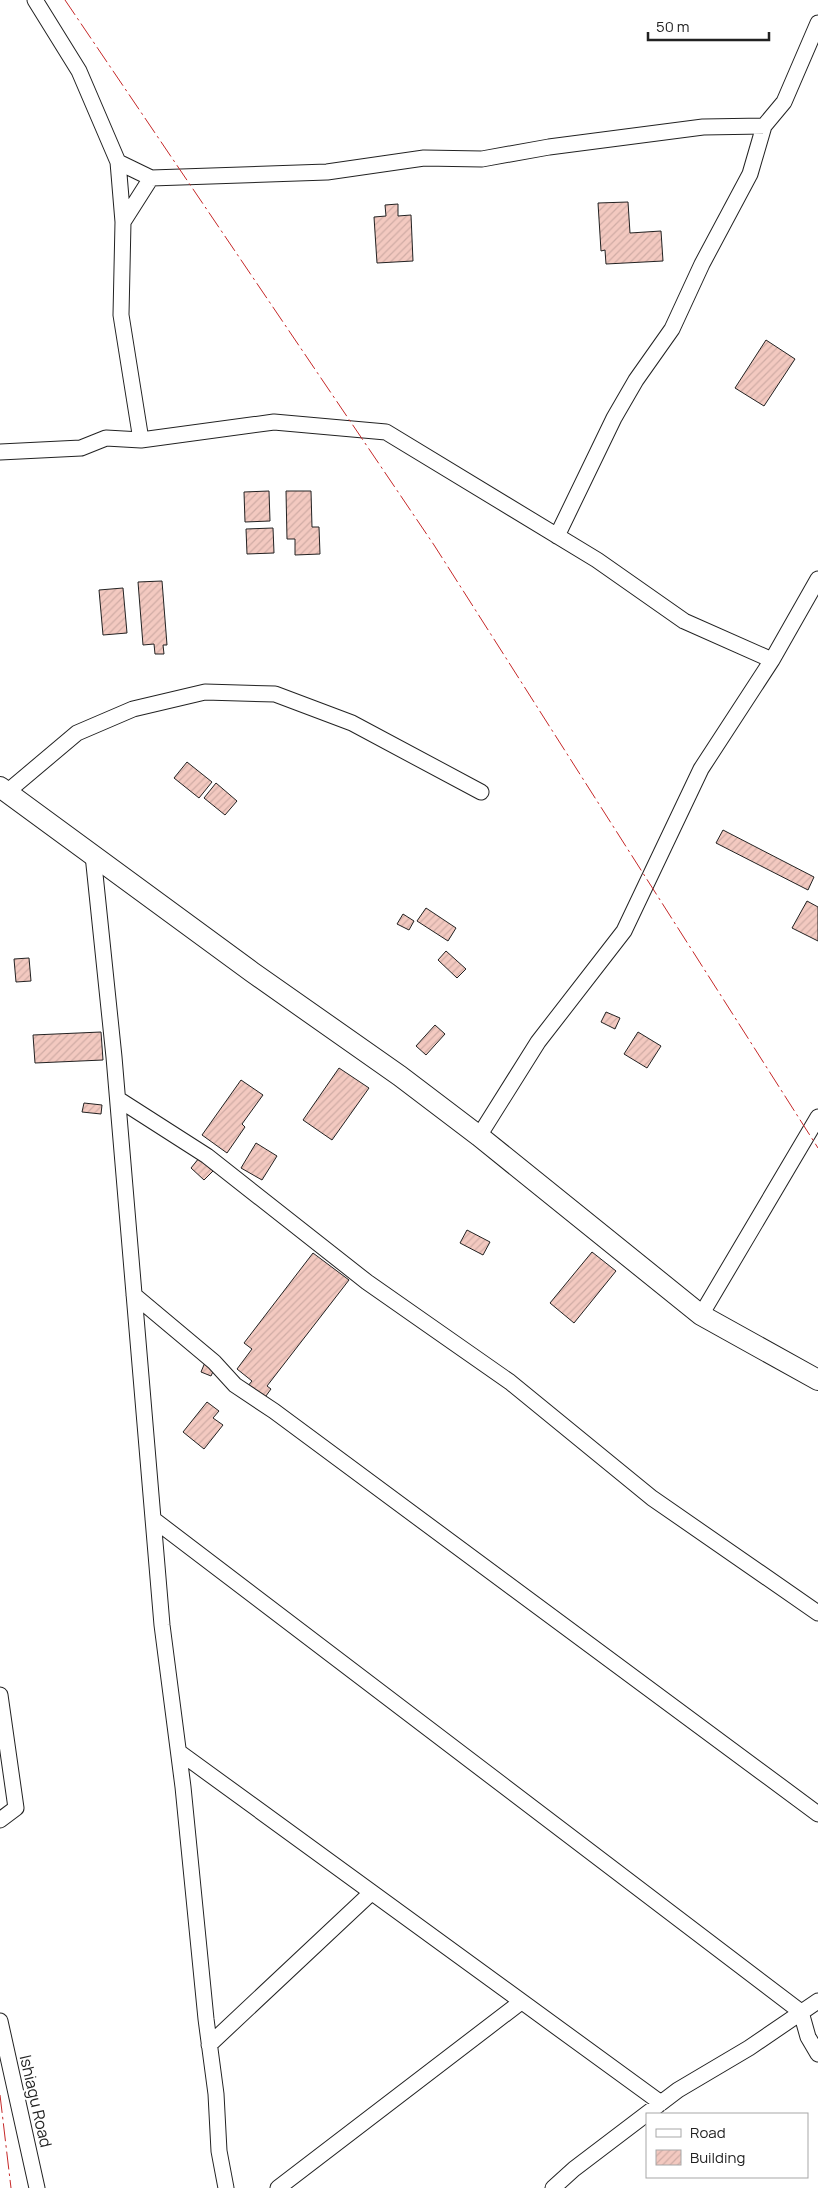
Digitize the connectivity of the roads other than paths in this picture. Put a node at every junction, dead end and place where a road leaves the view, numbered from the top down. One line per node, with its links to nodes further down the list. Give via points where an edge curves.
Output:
1 (35, 0): 4 (street, via 79,71)
2 (818, 23): 3 (street, via 784,102)
3 (764, 126): 5 (street, via 703,127 482,159 424,158 327,172); 9 (street, via 750,174 672,329 614,418)
4 (118, 162): 5 (street); 6 (street)
5 (151, 178): 6 (street)
6 (123, 222): 7 (street, via 121,315)
7 (141, 440): 8 (street, via 106,438 81,448); 9 (street, via 274,422 386,432)
8 (0, 452)
9 (556, 536): 11 (street, via 597,560 684,621)
10 (818, 579): 11 (street)
11 (772, 660): 17 (street, via 700,769 624,931 538,1042)
12 (3, 789): 13 (street, via 77,733 133,709 205,692 276,694 352,723); 14 (street)
13 (481, 792)
14 (93, 855): 15 (street); 17 (street)
15 (118, 1099): 18 (street); 22 (street, via 208,1156 367,1282 510,1382 652,1498)
16 (818, 1117): 19 (street)
17 (479, 1136): 19 (street)
18 (134, 1295): 21 (street); 25 (street, via 214,1362 235,1384)
19 (701, 1315): 20 (street)
20 (818, 1380)
21 (153, 1519): 24 (street, via 162,1624); 30 (street)
22 (818, 1613)
23 (0, 1696): 26 (street, via 16,1808)
24 (179, 1752): 27 (street); 32 (street)
25 (818, 1814)
26 (0, 1820)
27 (371, 1893): 29 (street); 32 (street)
28 (818, 2001): 30 (street)
29 (522, 2002): 34 (street); 39 (street)
30 (801, 2012): 33 (street, via 808,2037); 34 (street)
31 (0, 2021): 37 (street, Ishiagu Road)
32 (209, 2045): 38 (street, via 219,2151)
33 (818, 2054)
34 (661, 2103): 35 (street)
35 (648, 2113)
36 (646, 2114): 40 (street)
37 (37, 2188)
38 (226, 2188)
39 (278, 2188)
40 (552, 2188)

